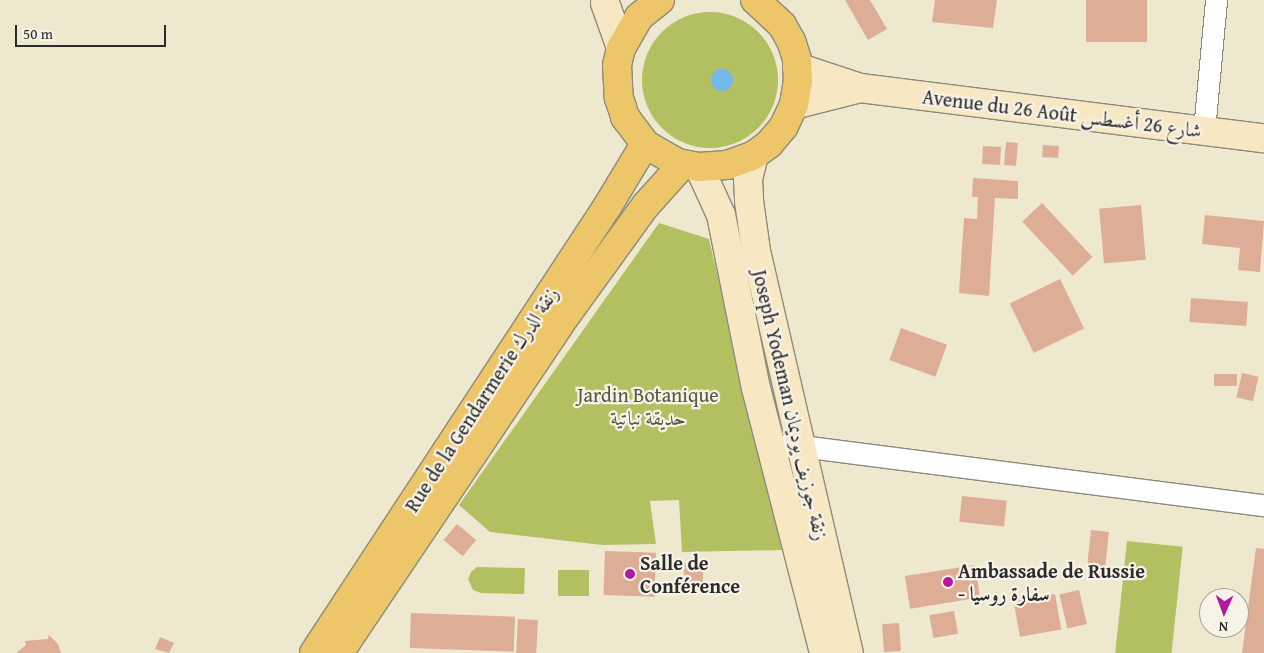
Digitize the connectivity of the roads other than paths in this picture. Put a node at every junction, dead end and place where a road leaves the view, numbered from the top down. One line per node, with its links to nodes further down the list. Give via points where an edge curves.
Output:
1 (756, 0): 6 (main road, via 782,25 791,41)
2 (1216, 0): 9 (street)
3 (602, 2): 4 (street); 5 (street)
4 (651, 7): 5 (main road, via 628,32)
5 (621, 48): 11 (main road, via 617,65 619,98 625,117)
6 (797, 67): 7 (street, Avenue du 26 Août شارع 26 أغسطس); 8 (main road)
7 (860, 88): 8 (street, Avenue du 26 Août شارع 26 أغسطس); 9 (street, Avenue du 26 Août شارع 26 أغسطس)
8 (794, 105): 12 (main road, via 784,126 769,144)
9 (1204, 130): 10 (street, Avenue du 26 Août شارع 26 أغسطس)
10 (1264, 138)
11 (645, 144): 13 (main road); 17 (main road, Rue de la Gendarmerie زنقة الدرك)
12 (754, 155): 13 (main road, via 728,165); 15 (street, Joseph Yodeman زنقة جوزيف يوديمان, via 748,179 756,251)
13 (691, 166): 14 (street, Joseph Yodeman زنقة جوزيف يوديمان, via 722,215 756,388); 18 (main road, Rue de la Gendarmerie زنقة الدرك, via 646,205 560,325)
14 (773, 446): 15 (street); 19 (street, Joseph Yodeman زنقة جوزيف يوديمان)
15 (801, 446): 16 (street); 20 (street, Joseph Yodeman زنقة جوزيف يوديمان)
16 (1264, 505)
17 (314, 653)
18 (339, 653)
19 (824, 653)
20 (849, 653)

